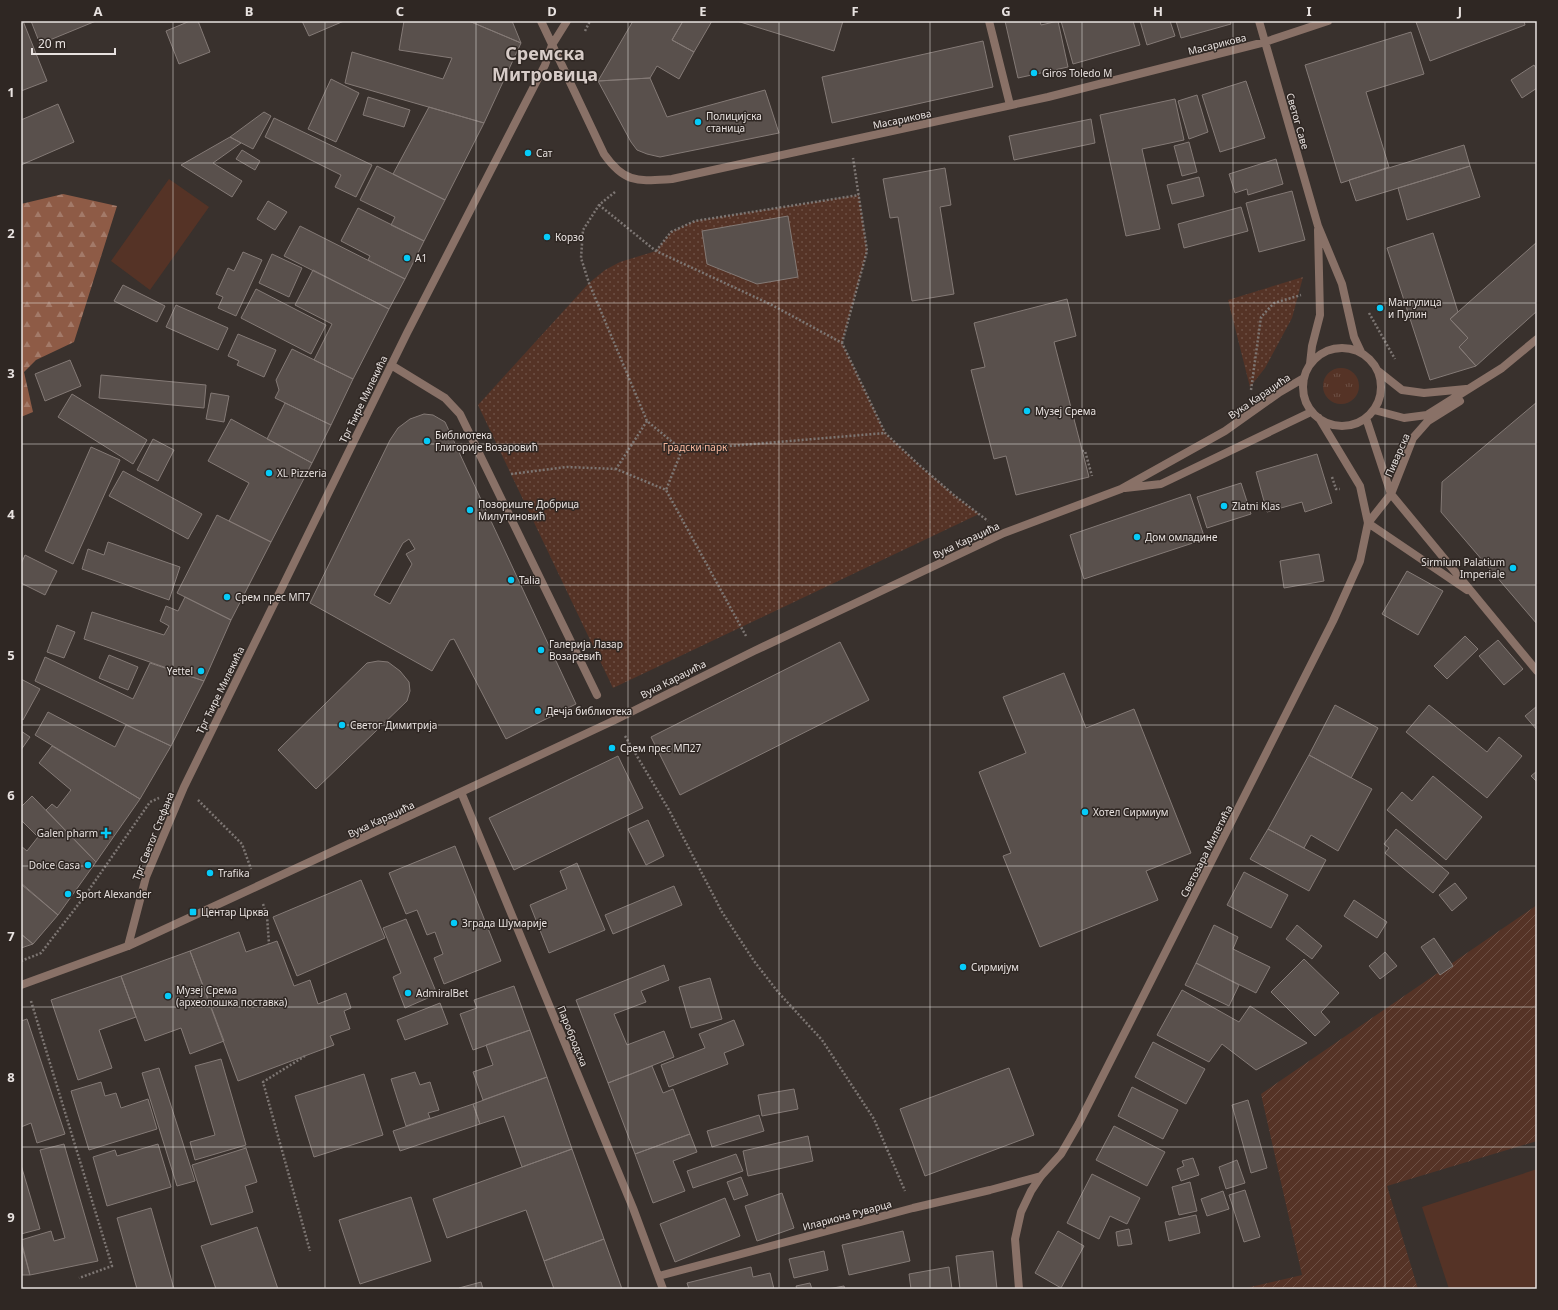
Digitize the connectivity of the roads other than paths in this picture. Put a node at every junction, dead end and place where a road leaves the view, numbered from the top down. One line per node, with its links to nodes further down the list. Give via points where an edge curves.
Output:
1 (541, 21): 7 (street, Масарикова)
2 (567, 21): 7 (street)
3 (989, 21): 8 (street)
4 (1259, 21): 6 (street, Светог Саве)
5 (1328, 21): 6 (street, Масарикова)
6 (1265, 42): 8 (street, Масарикова); 9 (street, Светог Саве)
7 (552, 45): 8 (street, Масарикова, via 613,168 627,177 648,180 672,179); 12 (street, Трг Ћире Милекића, via 545,65)
8 (1010, 106)
9 (1318, 226): 11 (street, Светог Саве, via 1342,284 1354,337); 13 (street, Светог Саве, via 1320,315)
10 (1537, 339): 16 (street, Пиварска, via 1502,368)
11 (1361, 352): 13 (street, via 1349,348 1336,348 1319,355); 14 (street, via 1371,360)
12 (391, 365): 26 (street, via 445,398 460,414); 27 (street, Трг Ћире Милекића)
13 (1310, 365): 15 (street)
14 (1378, 371): 16 (street, Пиварска, via 1402,390 1424,393); 17 (street, via 1382,388)
15 (1304, 378): 18 (street, via 1303,393); 21 (street, Вука Караџића, via 1207,441)
16 (1471, 388): 17 (street, Пиварска, via 1427,415 1404,418); 22 (street, Пиварска, via 1466,397 1428,421 1414,438)
17 (1374, 410): 20 (street)
18 (1311, 412): 19 (street); 21 (street, Вука Караџића, via 1161,484)
19 (1318, 418): 20 (street, via 1342,426); 23 (street, Светозара Милетића, via 1360,486)
20 (1366, 418): 22 (street)
21 (1121, 489): 28 (street, Вука Караџића, via 1004,533)
22 (1391, 494): 23 (street, Пиварска); 24 (street)
23 (1368, 523): 24 (street); 31 (street, Светозара Милетића, via 1360,561 1330,628 1079,1123 1061,1154)
24 (1475, 596): 25 (street)
25 (1537, 671)
26 (597, 695)
27 (195, 764): 29 (street, Трг Светог Стефана, via 146,877)
28 (461, 792): 29 (street, Вука Караџића); 32 (street, Паробродска)
29 (128, 946): 30 (street)
30 (23, 984)
31 (1041, 1176): 32 (street, Илариона Руварца); 34 (street, Светозара Милетића, via 1022,1212 1015,1239)
32 (659, 1276): 33 (street, Паробродска)
33 (663, 1289)
34 (1019, 1289)

